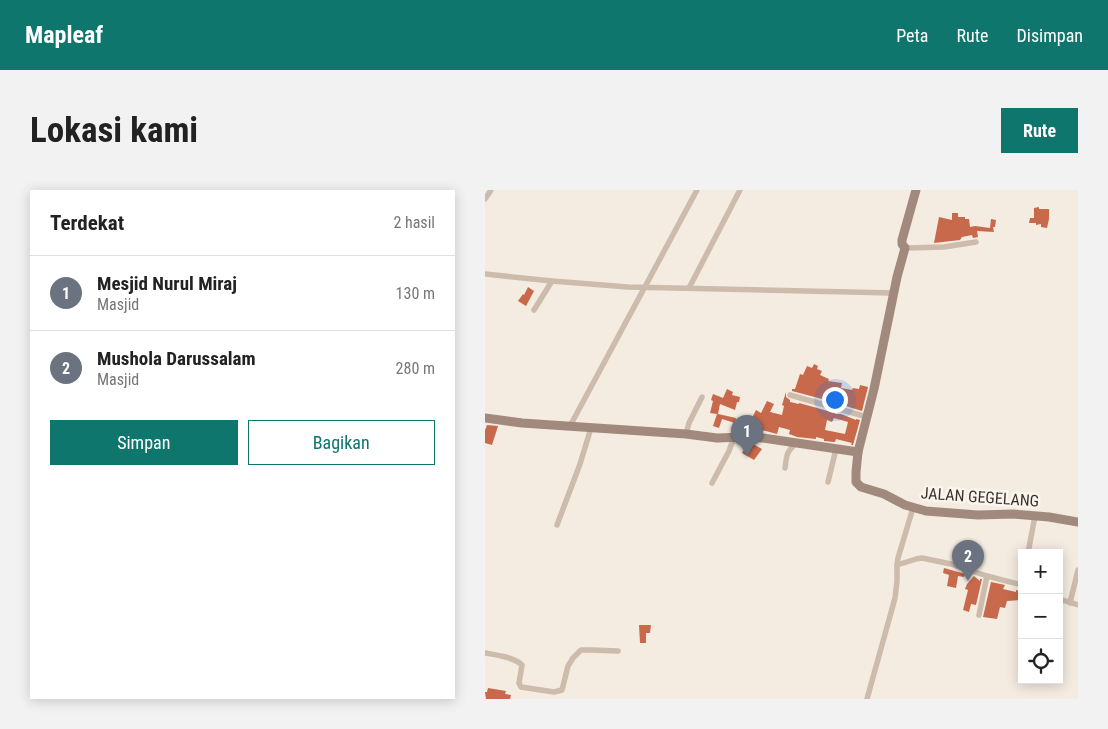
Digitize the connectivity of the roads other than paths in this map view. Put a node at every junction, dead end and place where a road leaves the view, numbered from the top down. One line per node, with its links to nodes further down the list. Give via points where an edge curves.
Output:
1 (491, 190): 5 (street)
2 (697, 190): 10 (street)
3 (740, 190): 11 (street)
4 (916, 190): 7 (street, via 902,240)
5 (485, 199)
6 (976, 242): 7 (street)
7 (905, 248): 12 (street)
8 (485, 274): 9 (street)
9 (551, 281): 10 (street); 13 (street)
10 (644, 288): 11 (street); 18 (street)
11 (689, 288): 12 (street)
12 (893, 293): 16 (street)
13 (534, 310)
14 (790, 396): 16 (street)
15 (702, 397): 20 (street)
16 (867, 417): 24 (street)
17 (485, 418): 18 (street)
18 (569, 426): 19 (street)
19 (591, 428): 20 (street); 31 (street)
20 (686, 434): 21 (street)
21 (734, 437): 22 (street); 27 (street)
22 (796, 443): 23 (street); 25 (street, via 788,451)
23 (837, 449): 24 (street); 26 (street)
24 (858, 452): 28 (street, JALAN GEGELANG, via 855,479 858,486)
25 (785, 468)
26 (828, 482)
27 (712, 483)
28 (913, 508): 29 (street, JALAN GEGELANG); 33 (street)
29 (1035, 516): 30 (street, JALAN GEGELANG); 32 (street)
30 (1078, 522)
31 (557, 525)
32 (1029, 549)
33 (897, 566): 35 (street, via 922,558); 43 (street, via 895,598)
34 (1078, 570): 38 (street)
35 (987, 576): 36 (street); 40 (street)
36 (1018, 584)
37 (1063, 600): 38 (street)
38 (1071, 603): 39 (street)
39 (1078, 605)
40 (979, 615)
41 (618, 651): 42 (street, via 581,650 568,666 562,690 554,692 521,686 520,662)
42 (485, 653)
43 (867, 699)

